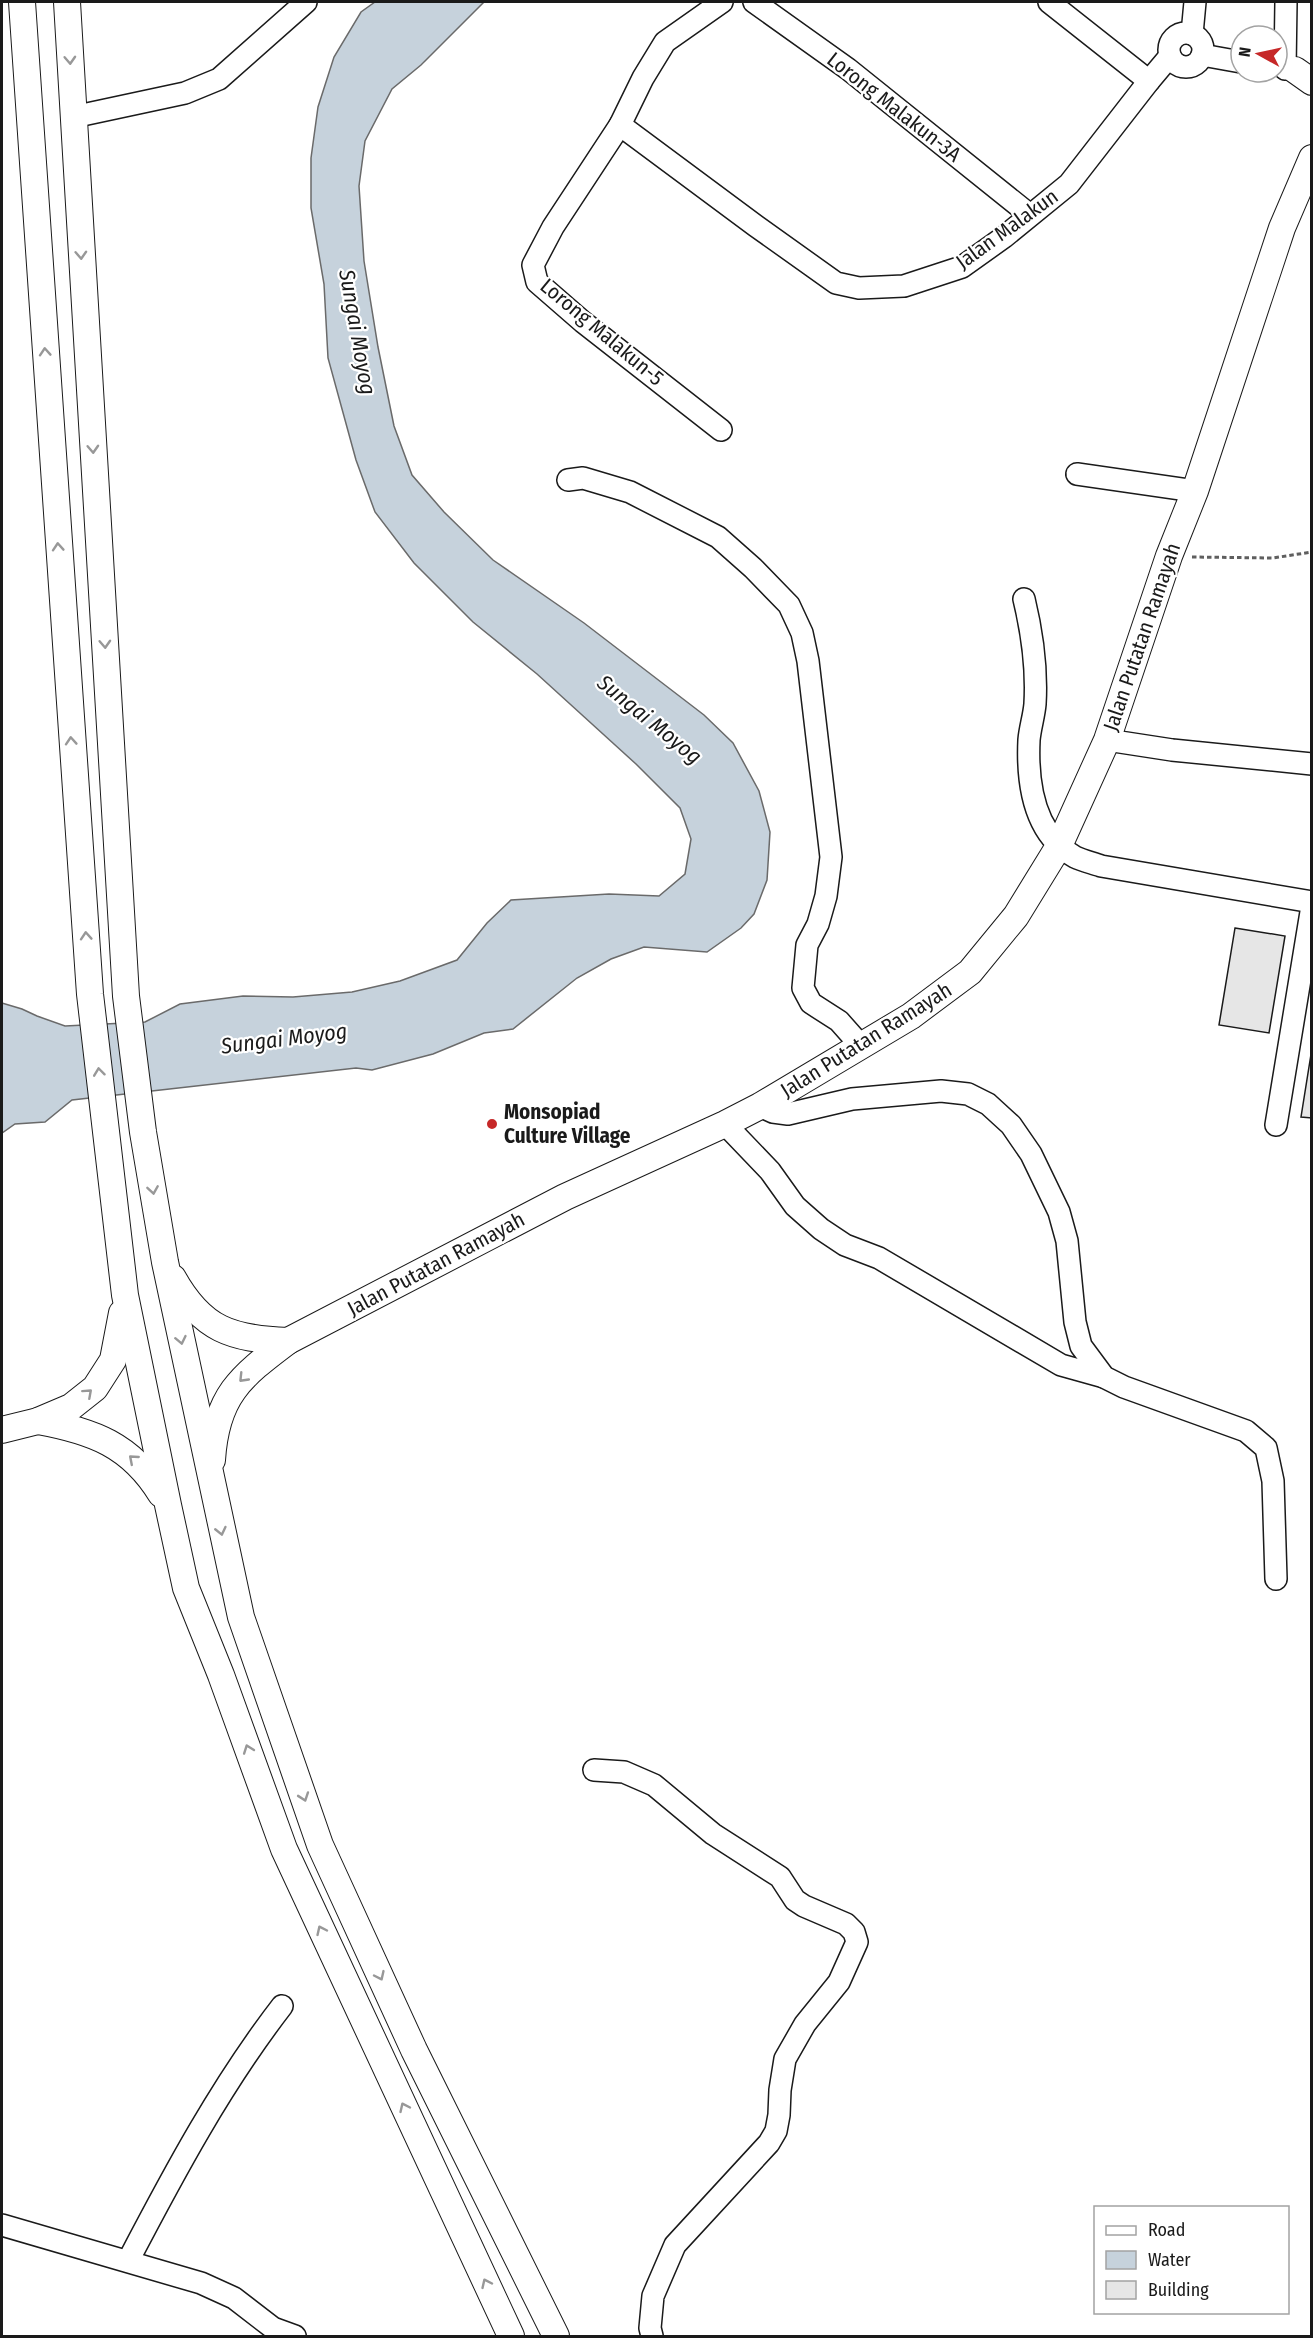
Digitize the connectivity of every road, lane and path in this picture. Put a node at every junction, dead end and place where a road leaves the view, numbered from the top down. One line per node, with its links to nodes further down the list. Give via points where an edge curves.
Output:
1 (22, 2): 35 (main road, one-way to 1, via 90,994)
2 (67, 2): 15 (main road, one-way to 15)
3 (306, 2): 15 (street, via 219,79 185,93)
4 (722, 2): 16 (street, via 665,42)
5 (754, 2): 18 (street, Lorong Malakun-3A, via 848,69)
6 (1049, 2): 14 (street)
7 (1195, 2): 9 (street)
8 (1286, 2): 13 (street)
9 (1192, 34): 10 (street, via 1176,36 1170,45); 11 (street, via 1203,45)
10 (1170, 56): 11 (street, via 1184,67 1195,64); 14 (street, Jalan Malakun)
11 (1202, 56): 12 (street)
12 (1229, 60)
13 (1299, 71)
14 (1149, 81): 18 (street, Jalan Malakun, via 1069,184)
15 (73, 117): 34 (main road, one-way to 34, via 126,996)
16 (620, 125): 18 (street, Jalan Malakun, via 836,283 859,288 904,286 962,267); 19 (street, Lorong Malakun-5, via 553,227 533,265 537,282)
17 (1311, 158): 22 (main road, Jalan Putatan Ramayah, via 1282,228)
18 (1030, 215)
19 (721, 430)
20 (1077, 474): 22 (street)
21 (568, 480): 30 (street, via 583,478 630,492 718,537 789,605 802,633 807,662 831,857 826,896 807,945 803,988 811,1002 839,1021)
22 (1195, 491): 24 (main road, Jalan Putatan Ramayah)
23 (1311, 552): 24 (path, via 1273,558)
24 (1169, 556): 26 (main road, Jalan Putatan Ramayah)
25 (1024, 599): 28 (street, via 1031,628 1035,703 1029,739 1032,793 1043,825)
26 (1107, 740): 27 (street); 28 (main road, Jalan Putatan Ramayah)
27 (1311, 764)
28 (1059, 846): 29 (street, via 1077,858 1101,866); 30 (main road, Jalan Putatan Ramayah, via 1016,916 970,972)
29 (1311, 904): 33 (street)
30 (862, 1047): 31 (main road, Jalan Putatan Ramayah)
31 (760, 1106): 32 (main road, Jalan Putatan Ramayah); 37 (street, via 772,1113 788,1114 852,1099 941,1091 968,1094 988,1104 1011,1125 1031,1154 1059,1212 1067,1241 1081,1346)
32 (725, 1124): 36 (main road, Jalan Putatan Ramayah, via 565,1197); 37 (street, via 770,1171 795,1206 829,1235 879,1258 1061,1365)
33 (1276, 1125)
34 (165, 1262): 36 (main road, Jalan Putatan Ramayah, via 185,1300 204,1319 225,1331 255,1340); 40 (main road, one-way to 40)
35 (124, 1295): 38 (main road, one-way to 35, via 71,1407 95,1388 113,1360); 41 (main road)
36 (288, 1341): 40 (main road, Jalan Putatan Ramayah, one-way to 40, via 232,1390 219,1416)
37 (1104, 1377): 42 (street, via 1246,1431 1266,1448 1273,1481)
38 (38, 1421): 39 (main road); 41 (main road, one-way to 38, via 133,1458 105,1439 69,1426)
39 (2, 1430)
40 (211, 1485): 50 (main road, one-way to 50, via 241,1617 320,1845 414,2050)
41 (168, 1505): 49 (main road, one-way to 41, via 284,1849 186,1588)
42 (1276, 1580)
43 (594, 1770): 51 (street, via 624,1772 654,1785 713,1834 780,1877 795,1900 846,1924 857,1942 839,1982 785,2059 776,2132 675,2245 653,2296)
44 (282, 2006): 46 (street, via 211,2108)
45 (2, 2225): 46 (street)
46 (128, 2261): 47 (street, via 218,2289 234,2298)
47 (267, 2332): 48 (street)
48 (295, 2337)
49 (511, 2337)
50 (556, 2337)
51 (652, 2337)

